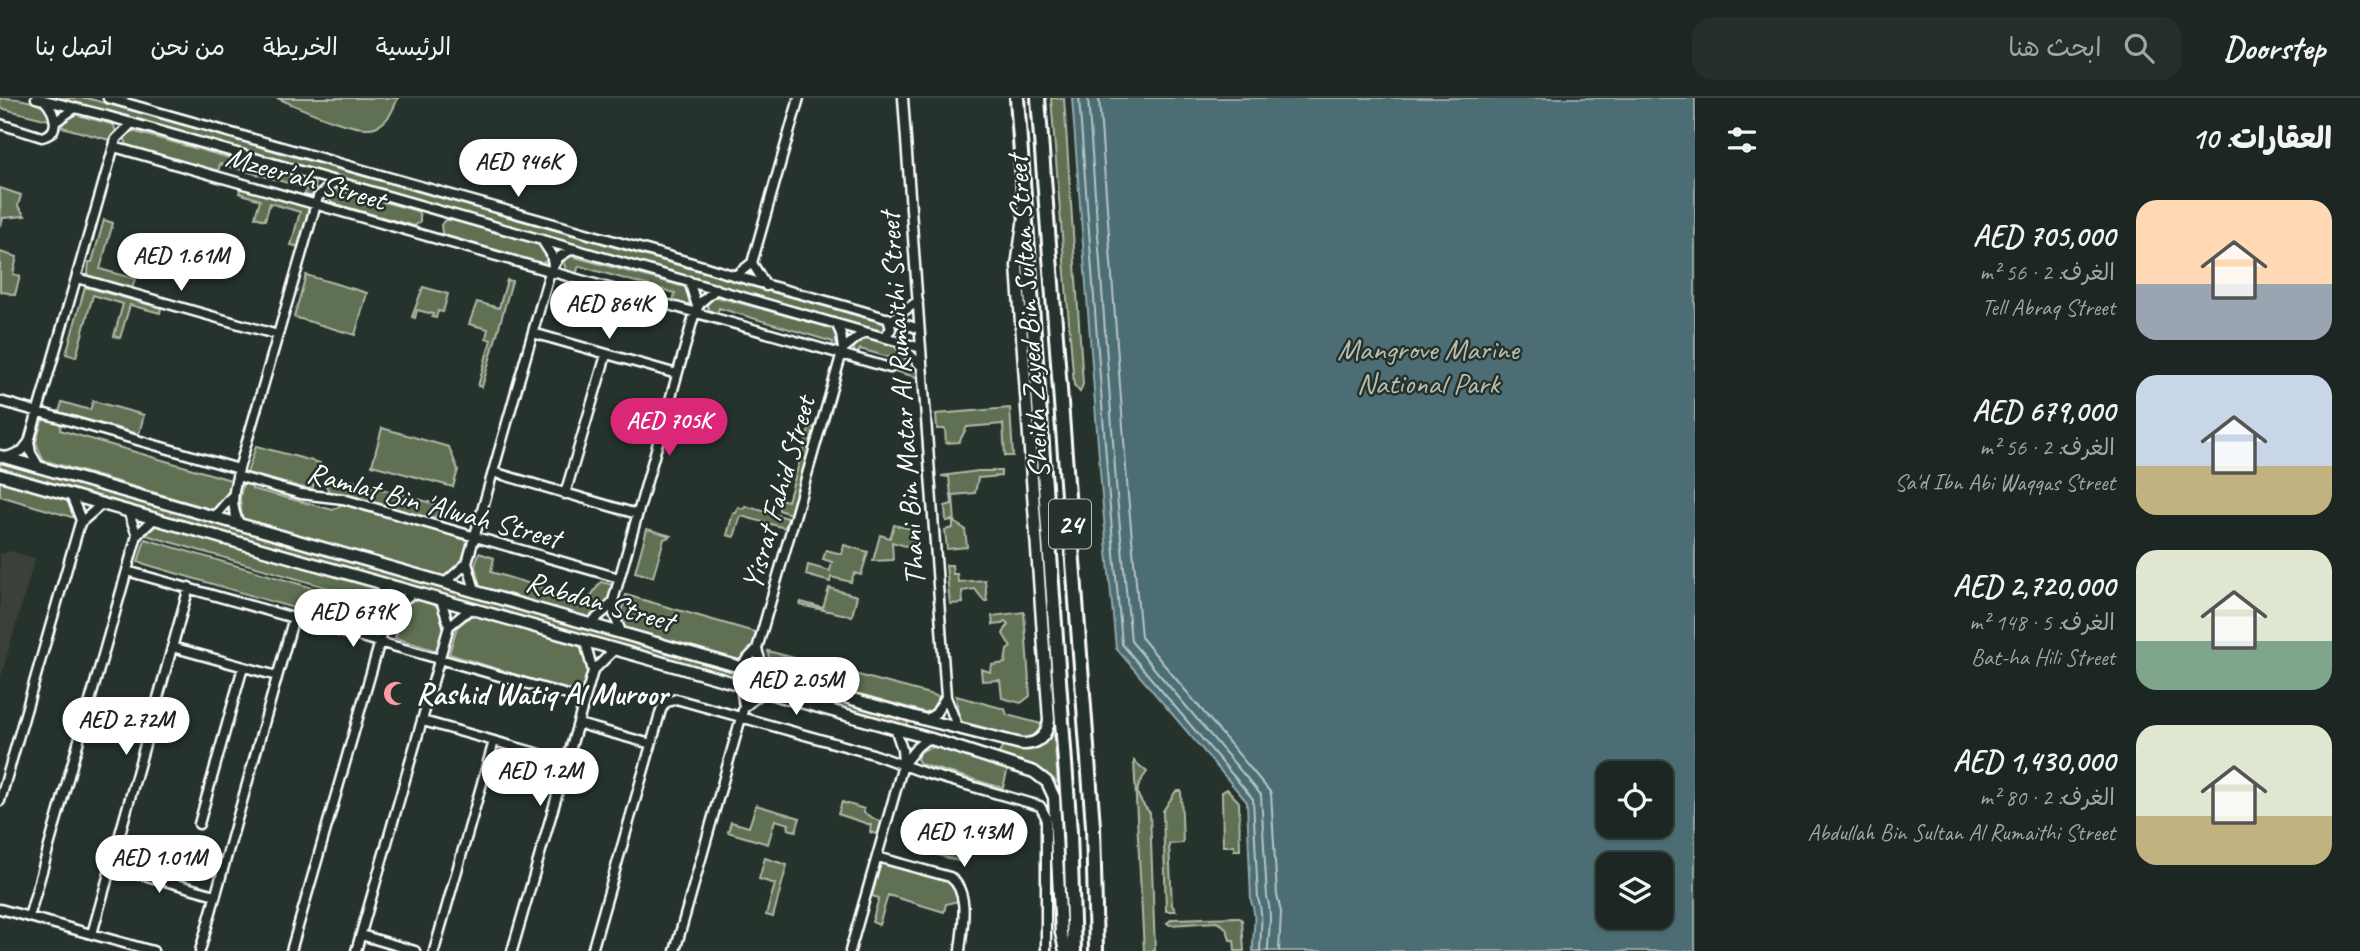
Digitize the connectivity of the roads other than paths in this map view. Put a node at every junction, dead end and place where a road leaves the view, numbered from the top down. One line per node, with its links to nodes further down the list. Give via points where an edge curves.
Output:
1 (108, 98): 21 (street)
2 (799, 98): 19 (street)
3 (903, 98): 26 (street, Thani Bin Matar Al Rumaithi Street)
4 (1017, 98): 16 (highway, Sheikh Zayed Bin Sultan Street / 24)
5 (1038, 98): 129 (highway, Sheikh Zayed Bin Sultan Street / 24, via 1093,826)
6 (40, 99): 7 (street); 9 (street, via 51,108)
7 (75, 108): 8 (street); 9 (street)
8 (107, 116): 10 (street); 12 (street, via 115,129)
9 (55, 122): 11 (street, via 52,133 45,137)
10 (132, 123): 12 (street); 13 (street)
11 (0, 124)
12 (115, 143): 15 (street, Mzeer'ah Street); 22 (street)
13 (313, 174): 14 (street); 15 (street)
14 (335, 181): 15 (street); 17 (street)
15 (317, 201): 20 (street, Mzeer'ah Street); 33 (street)
16 (1026, 213): 99 (main road, Rabdan Street, via 1017,266 1049,720 1044,735 1031,744); 128 (highway, Sheikh Zayed Bin Sultan Street / 24, via 1070,832)
17 (542, 240): 18 (street); 20 (street, via 551,254)
18 (572, 249): 20 (street); 23 (street)
19 (752, 262): 21 (street); 24 (street)
20 (552, 269): 27 (street, Mzeer'ah Street); 32 (street)
21 (735, 276): 24 (street)
22 (77, 278): 33 (street); 43 (street)
23 (690, 281): 25 (street); 27 (street)
24 (765, 286): 28 (street)
25 (716, 289): 27 (street); 29 (street)
26 (918, 301): 28 (street); 30 (street, Thani Bin Matar Al Rumaithi Street)
27 (696, 309): 37 (street, Mzeer'ah Street); 41 (street)
28 (890, 319): 30 (street); 34 (street, via 891,329)
29 (836, 325): 31 (street); 37 (street, via 843,339)
30 (919, 329): 36 (street, Thani Bin Matar Al Rumaithi Street)
31 (864, 332): 34 (street); 37 (street)
32 (533, 333): 38 (street); 48 (street)
33 (278, 335): 47 (street)
34 (884, 337): 35 (street)
35 (897, 342): 36 (street); 39 (street)
36 (920, 348): 39 (street, Thani Bin Matar Al Rumaithi Street)
37 (842, 352): 40 (street, Mzeer'ah Street); 81 (street, Yisrat Fahid Street)
38 (606, 355): 41 (street); 50 (street)
39 (922, 367): 91 (street, Thani Bin Matar Al Rumaithi Street)
40 (890, 368)
41 (677, 374): 55 (street)
42 (0, 401): 43 (street, Ramlat Bin 'Alwah Street)
43 (38, 412): 44 (street); 47 (street, Ramlat Bin 'Alwah Street)
44 (30, 442): 45 (street, via 22,451); 46 (street)
45 (2, 457): 46 (main road, Rabdan Street)
46 (39, 467): 56 (main road, Rabdan Street)
47 (238, 472): 52 (street); 61 (street, Ramlat Bin 'Alwah Street, via 301,494 343,499)
48 (493, 472): 50 (street); 61 (street)
49 (0, 475): 51 (main road, Rabdan Street)
50 (565, 494): 55 (street)
51 (71, 495): 53 (main road, Rabdan Street); 58 (street)
52 (232, 496): 56 (street); 59 (street)
53 (103, 503): 54 (main road, Rabdan Street); 58 (street)
54 (128, 511): 57 (main road, Rabdan Street); 60 (street)
55 (637, 514): 64 (street)
56 (214, 517): 59 (main road, Rabdan Street)
57 (155, 518): 60 (street); 65 (main road, Rabdan Street)
58 (81, 520): 106 (street)
59 (239, 523): 66 (main road, Rabdan Street)
60 (137, 535): 63 (street)
61 (474, 537): 62 (street); 64 (street, Ramlat Bin 'Alwah Street)
62 (467, 563): 66 (street); 68 (street)
63 (127, 571): 67 (street); 112 (street)
64 (619, 578): 71 (street)
65 (380, 583): 69 (main road, Rabdan Street); 73 (street)
66 (445, 583): 68 (main road, Rabdan Street)
67 (189, 587): 74 (street); 80 (street)
68 (475, 590): 75 (main road, Rabdan Street)
69 (412, 593): 70 (main road, Rabdan Street); 73 (street)
70 (441, 600): 72 (main road, Rabdan Street); 76 (street)
71 (612, 601): 75 (street); 77 (street)
72 (470, 609): 76 (street); 79 (main road, Rabdan Street)
73 (389, 610): 78 (street)
74 (294, 617): 78 (street); 88 (street)
75 (589, 624): 77 (main road, Rabdan Street)
76 (449, 626): 83 (street)
77 (621, 632): 85 (main road, Rabdan Street)
78 (380, 642): 83 (street); 117 (street)
79 (585, 642): 82 (main road, Rabdan Street); 86 (street)
80 (172, 647): 84 (street); 109 (street)
81 (757, 649): 85 (street, Yisrat Fahid Street); 87 (street)
82 (614, 650): 86 (street); 89 (main road, Rabdan Street)
83 (440, 660): 92 (street); 95 (street)
84 (243, 667): 88 (street); 107 (street)
85 (740, 667): 87 (main road, Rabdan Street)
86 (593, 671): 92 (street)
87 (764, 673): 94 (main road, Rabdan Street)
88 (277, 676): 110 (street)
89 (741, 686): 90 (main road, Rabdan Street); 93 (street)
90 (763, 692): 93 (street); 98 (main road, Rabdan Street)
91 (946, 697): 94 (street); 97 (street, Thani Bin Matar Al Rumaithi Street)
92 (585, 700): 96 (street)
93 (743, 712): 102 (street, via 672,699 663,707); 105 (street); 123 (street)
94 (926, 720): 97 (main road, Rabdan Street)
95 (422, 721): 101 (street); 114 (street)
96 (579, 724): 102 (street); 104 (street)
97 (958, 728): 99 (main road, Rabdan Street)
98 (895, 729): 100 (main road, Rabdan Street); 105 (street)
99 (993, 737): 103 (main road, via 995,750)
100 (928, 738): 103 (main road, Rabdan Street); 105 (street)
101 (494, 741): 104 (street); 120 (street)
102 (651, 744): 122 (street)
103 (988, 757): 127 (main road, Rabdan Street, via 1034,772 1051,789)
104 (568, 762): 121 (street)
105 (903, 765): 108 (street); 126 (street, via 1042,809 1046,817)
106 (0, 801)
107 (198, 824)
108 (877, 857): 124 (street); 125 (street, via 958,883 963,898)
109 (111, 866): 110 (street); 113 (street)
110 (215, 895): 116 (street)
111 (0, 909): 112 (street)
112 (29, 917): 113 (street)
113 (92, 934): 115 (street)
114 (361, 935): 118 (street); 119 (street)
115 (153, 951)
116 (200, 951)
117 (290, 951)
118 (356, 951)
119 (415, 951)
120 (434, 951)
121 (512, 951)
122 (592, 951)
123 (675, 951)
124 (850, 951)
125 (960, 951)
126 (1046, 951)
127 (1065, 951)
128 (1074, 951)
129 (1096, 951)

